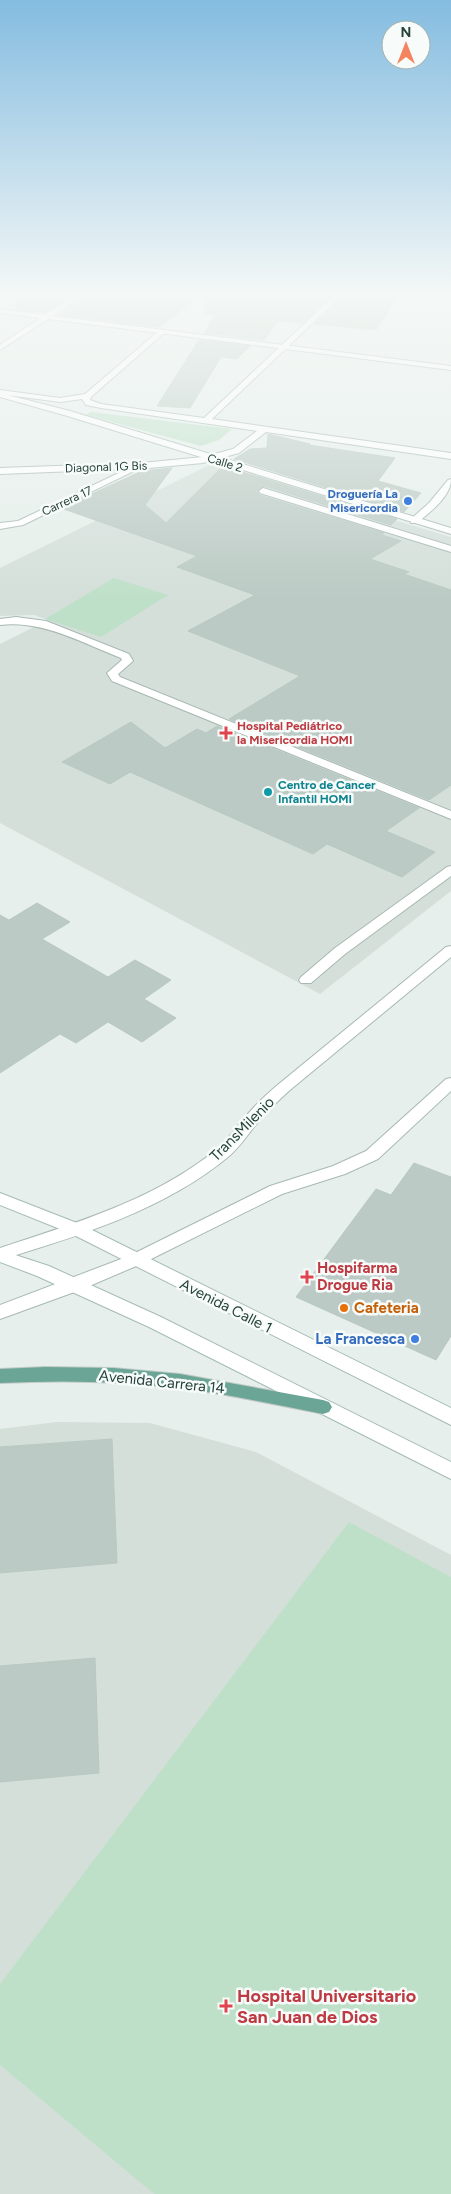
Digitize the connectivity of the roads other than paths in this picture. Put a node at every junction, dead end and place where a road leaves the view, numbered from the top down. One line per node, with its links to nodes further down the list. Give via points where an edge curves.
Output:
1 (4, 394): 8 (street, Calle 2)
2 (12, 394): 4 (street, via 60,400)
3 (235, 394): 5 (street)
4 (87, 396): 5 (street, via 89,403 101,406)
5 (206, 422): 6 (street)
6 (263, 430): 7 (street); 8 (street, via 236,451)
7 (451, 456)
8 (211, 459): 9 (street, Diagonal 1G Bis); 13 (street, Calle 2)
9 (141, 466): 10 (street, Diagonal 1G Bis); 16 (street, Carrera 17, via 20,522)
10 (0, 471)
11 (451, 482): 15 (street)
12 (263, 491): 14 (street)
13 (342, 500): 14 (street); 15 (street, Calle 2)
14 (323, 509): 18 (street)
15 (414, 521): 17 (street, Calle 2)
16 (0, 526)
17 (451, 531)
18 (451, 549)
19 (0, 622): 20 (street, via 22,620 42,623 125,656 128,660 112,673 116,679)
20 (451, 815)
21 (451, 870): 23 (street)
22 (451, 950): 26 (street, TransMilenio, via 295,1078 223,1153 181,1184)
23 (306, 980)
24 (451, 1083): 28 (street, via 372,1155 339,1170 276,1190)
25 (0, 1198): 26 (street, Avenida Calle 1)
26 (76, 1229): 27 (street, TransMilenio); 28 (street, Avenida Calle 1)
27 (0, 1256): 29 (street)
28 (135, 1260): 29 (street); 33 (street, Avenida Calle 1)
29 (74, 1285): 30 (street); 32 (street)
30 (0, 1312)
31 (0, 1376): 32 (main road, Avenida Carrera 14, via 100,1375 180,1381)
32 (323, 1407): 34 (street)
33 (451, 1417)
34 (451, 1471)

